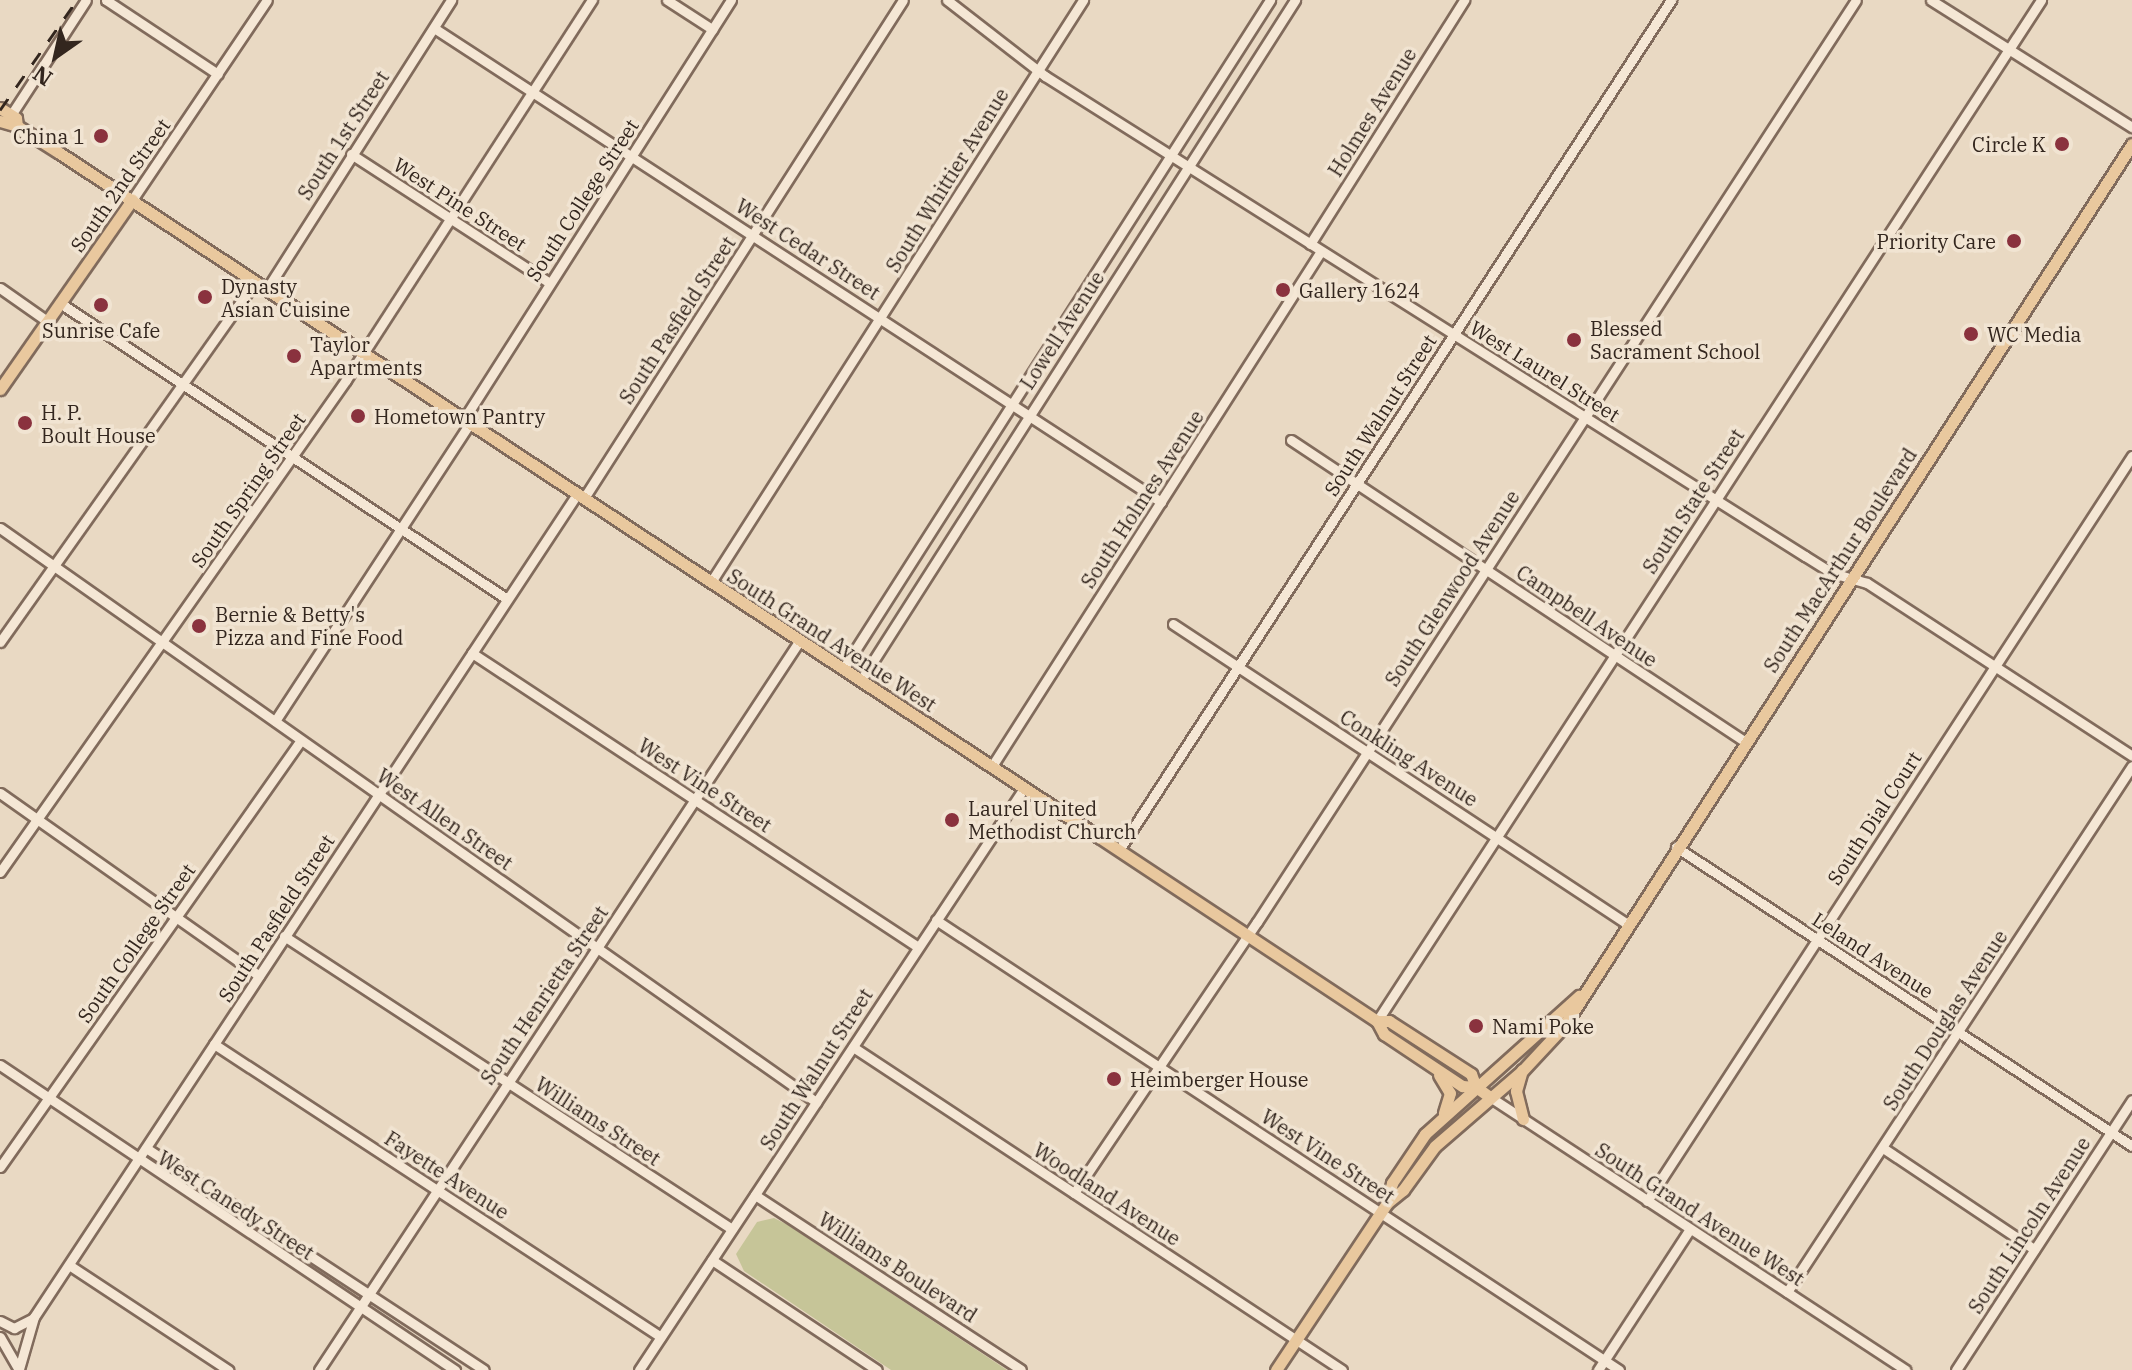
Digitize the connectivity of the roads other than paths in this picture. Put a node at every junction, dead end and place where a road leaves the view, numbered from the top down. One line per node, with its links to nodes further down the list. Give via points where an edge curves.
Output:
1 (86, 0): 25 (street)
2 (106, 0): 22 (street)
3 (267, 0): 22 (street, South 2nd Street)
4 (451, 0): 18 (street, South 1st Street)
5 (592, 0): 23 (street, South Spring Street)
6 (667, 0): 19 (street)
7 (731, 0): 19 (street, South College Street)
8 (903, 0): 34 (street, South Pasfield Street)
9 (947, 0): 21 (street, West Laurel Street)
10 (1083, 0): 21 (street, South Whittier Avenue)
11 (1270, 0): 30 (street, Lowell Avenue)
12 (1295, 0): 31 (street, Lowell Avenue)
13 (1464, 0): 35 (street, Holmes Avenue)
14 (1671, 0): 44 (street, South Walnut Street)
15 (1856, 0): 50 (street, South Glenwood Avenue)
16 (1931, 0): 20 (street)
17 (2041, 0): 20 (street, South State Street)
18 (434, 28): 23 (street, West Cedar Street); 28 (street, South 1st Street)
19 (712, 29): 29 (street, South College Street)
20 (2009, 49): 26 (street); 57 (street, South State Street)
21 (1038, 71): 30 (street, West Laurel Street); 42 (street, South Whittier Avenue)
22 (218, 74): 32 (street, South 2nd Street)
23 (534, 92): 29 (street, West Cedar Street); 33 (street, South Spring Street)
24 (0, 108): 25 (main road, South Grand Avenue West)
25 (6, 122): 32 (main road, South Grand Avenue West)
26 (2132, 127)
27 (2132, 144): 63 (main road, South MacArthur Boulevard)
28 (351, 154): 33 (street, West Pine Street); 40 (street, South 1st Street)
29 (632, 155): 34 (street, West Cedar Street); 38 (street, South College Street)
30 (1171, 156): 31 (street, West Laurel Street); 48 (street, Lowell Avenue)
31 (1189, 167): 35 (street, West Laurel Street); 49 (street, Lowell Avenue)
32 (132, 200): 37 (main road, South Grand Avenue West); 41 (main road, South 2nd Street)
33 (452, 220): 38 (street, West Pine Street); 45 (street, South Spring Street)
34 (752, 235): 42 (street, West Cedar Street); 56 (street, South Pasfield Street)
35 (1310, 244): 36 (street, West Laurel Street)
36 (1321, 251): 44 (street, West Laurel Street); 58 (street, South Holmes Avenue)
37 (255, 282): 40 (main road, South Grand Avenue West); 46 (street)
38 (550, 283): 51 (street, South College Street)
39 (0, 288): 43 (street)
40 (267, 289): 45 (main road, South Grand Avenue West)
41 (60, 303): 43 (main road, South 2nd Street); 46 (street)
42 (881, 318): 48 (street, West Cedar Street); 64 (street, South Whittier Avenue)
43 (47, 321): 47 (main road, South 2nd Street)
44 (1454, 334): 50 (street, West Laurel Street); 55 (street, South Walnut Street)
45 (364, 353): 51 (main road, South Grand Avenue West); 54 (street, South Spring Street)
46 (182, 385): 54 (street); 61 (street)
47 (0, 389)
48 (1012, 404): 49 (street, West Cedar Street); 74 (street, Lowell Avenue)
49 (1029, 416): 58 (street, West Cedar Street); 75 (street, Lowell Avenue)
50 (1584, 418): 57 (street, West Laurel Street); 62 (street, South Glenwood Avenue)
51 (467, 421): 56 (main road, South Grand Avenue West); 60 (street, South College Street)
52 (1291, 440): 55 (street, Campbell Avenue)
53 (2132, 456): 73 (street, South Dial Court)
54 (293, 458): 60 (street); 69 (street, South Spring Street)
55 (1356, 484): 62 (street, Campbell Avenue); 72 (street, South Walnut Street)
56 (581, 496): 64 (main road, South Grand Avenue West); 65 (street, South Pasfield Street)
57 (1715, 500): 63 (street, West Laurel Street); 71 (street, South State Street)
58 (1161, 502): 81 (street, South Holmes Avenue)
59 (0, 528): 61 (street, West Allen Street)
60 (401, 530): 65 (street); 76 (street, South College Street)
61 (53, 566): 68 (street); 69 (street, West Allen Street)
62 (1485, 570): 71 (street, Campbell Avenue); 79 (street, South Glenwood Avenue)
63 (1849, 579): 73 (street, West Laurel Street, via 1867,583); 78 (main road, South MacArthur Boulevard)
64 (711, 582): 67 (main road, South Grand Avenue West)
65 (507, 599): 70 (street, South Pasfield Street)
66 (1173, 624): 72 (street, Conkling Avenue)
67 (800, 640): 74 (main road, South Grand Avenue West); 86 (street, South Henrietta Street)
68 (0, 642)
69 (162, 642): 76 (street, West Allen Street); 87 (street, South Spring Street)
70 (472, 653): 85 (street, South Pasfield Street); 86 (street, West Vine Street)
71 (1614, 656): 78 (street, Campbell Avenue); 88 (street, South State Street)
72 (1237, 666): 79 (street, Conkling Avenue); 90 (street, South Walnut Street)
73 (1994, 666): 80 (street, West Laurel Street); 97 (street, South Dial Court)
74 (843, 669): 75 (main road, South Grand Avenue West)
75 (861, 680): 81 (main road, South Grand Avenue West)
76 (275, 721): 77 (street, West Allen Street)
77 (301, 740): 85 (street, West Allen Street); 92 (street, South College Street)
78 (1744, 741): 89 (main road, South MacArthur Boulevard)
79 (1367, 752): 88 (street, Conkling Avenue); 95 (street, South Glenwood Avenue)
80 (2132, 756)
81 (992, 766): 83 (main road, South Grand Avenue West)
82 (2132, 766): 103 (street, South Douglas Avenue)
83 (1024, 788): 90 (main road, South Grand Avenue West); 93 (street, South Walnut Street)
84 (0, 793): 87 (street)
85 (379, 794): 96 (street, South Pasfield Street); 99 (street, West Allen Street)
86 (695, 799): 98 (street, West Vine Street); 99 (street, South Henrietta Street)
87 (37, 819): 91 (street, South Spring Street); 92 (street)
88 (1496, 837): 94 (street, Conkling Avenue); 102 (street, South State Street)
89 (1676, 847): 94 (main road, South MacArthur Boulevard); 97 (street, Leland Avenue)
90 (1119, 850): 95 (main road, South Grand Avenue West)
91 (0, 872)
92 (176, 917): 100 (street); 113 (street, South College Street)
93 (936, 920): 98 (street, South Walnut Street); 108 (street, West Vine Street)
94 (1626, 923): 101 (main road, South MacArthur Boulevard)
95 (1247, 935): 102 (main road, South Grand Avenue West); 108 (street, South Glenwood Avenue)
96 (284, 936): 100 (street, South Pasfield Street); 110 (street, Williams Street)
97 (1817, 940): 103 (street, Leland Avenue); 127 (street, South Dial Court)
98 (918, 947): 105 (street, South Walnut Street)
99 (597, 948): 110 (street, South Henrietta Street); 115 (street, West Allen Street)
100 (259, 976): 104 (street, South Pasfield Street)
101 (1579, 996): 109 (main road, South MacArthur Boulevard, via 1564,1026); 111 (main road, South MacArthur Boulevard)
102 (1377, 1021): 106 (main road, South Grand Avenue West, via 1384,1034); 111 (main road, South Grand Avenue West, via 1389,1021 1446,1057 1471,1074)
103 (1958, 1033): 118 (street, Leland Avenue); 121 (street, South Douglas Avenue)
104 (214, 1044): 120 (street, South Pasfield Street); 124 (street, Fayette Avenue)
105 (853, 1047): 115 (street, South Walnut Street); 125 (street, Woodland Avenue)
106 (1428, 1063): 111 (main road, South Grand Avenue West, via 1462,1086); 116 (main road, via 1450,1093)
107 (0, 1065): 113 (street, West Canedy Street)
108 (1159, 1066): 125 (street, South Glenwood Avenue); 128 (street, West Vine Street)
109 (1523, 1070): 112 (main road, South MacArthur Boulevard); 117 (main road, via 1516,1091)
110 (508, 1083): 124 (street, South Henrietta Street); 129 (street, Williams Street)
111 (1476, 1087): 112 (main road, South Grand Avenue West); 116 (main road, South MacArthur Boulevard)
112 (1490, 1097): 117 (street, South Grand Avenue West); 128 (main road, South MacArthur Boulevard, via 1435,1146 1403,1190)
113 (49, 1098): 122 (street, West Canedy Street); 123 (street, South College Street)
114 (2132, 1100): 118 (street, South Lincoln Avenue)
115 (816, 1102): 126 (street, South Walnut Street)
116 (1443, 1117): 128 (main road, South MacArthur Boulevard, via 1409,1155)
117 (1523, 1119): 127 (street, South Grand Avenue West)
118 (2111, 1132): 119 (street, Leland Avenue); 131 (street, South Lincoln Avenue)
119 (2132, 1146)
120 (146, 1148): 122 (street, South Pasfield Street); 135 (street, West Canedy Street)
121 (1883, 1148): 131 (street); 134 (street, South Douglas Avenue)
122 (137, 1161): 133 (street, South Pasfield Street); 136 (street, West Canedy Street)
123 (0, 1167)
124 (438, 1191): 135 (street, South Henrietta Street); 140 (street, Fayette Avenue)
125 (1074, 1193): 141 (street, Woodland Avenue)
126 (755, 1195): 129 (street, South Walnut Street); 151 (street, Williams Boulevard)
127 (1647, 1201): 130 (street, South Grand Avenue West)
128 (1383, 1207): 141 (main road, South MacArthur Boulevard); 143 (street, West Vine Street)
129 (732, 1229): 132 (street, South Walnut Street)
130 (1690, 1229): 134 (street, South Grand Avenue West); 143 (street)
131 (2034, 1249): 157 (street, South Lincoln Avenue)
132 (712, 1260): 140 (street, South Walnut Street); 150 (street)
133 (69, 1265): 137 (street, South Pasfield Street); 145 (street)
134 (1787, 1292): 156 (street, South Grand Avenue West)
135 (370, 1294): 136 (street, South Henrietta Street); 148 (street, West Canedy Street)
136 (360, 1308): 146 (street, South Henrietta Street); 147 (street, West Canedy Street)
137 (34, 1317): 138 (street, via 21,1327); 144 (street, South Pasfield Street)
138 (0, 1321)
139 (0, 1337): 142 (street)
140 (661, 1337): 149 (street, South Walnut Street)
141 (1296, 1340): 152 (main road, South MacArthur Boulevard); 153 (street, Woodland Avenue)
142 (3, 1350): 144 (street)
143 (1604, 1360): 154 (street); 155 (street, West Vine Street)
144 (19, 1370)
145 (228, 1370)
146 (319, 1370)
147 (455, 1370)
148 (484, 1370)
149 (639, 1370)
150 (877, 1370)
151 (1021, 1370)
152 (1276, 1370)
153 (1342, 1370)
154 (1598, 1370)
155 (1619, 1370)
156 (1905, 1370)
157 (1956, 1370)

